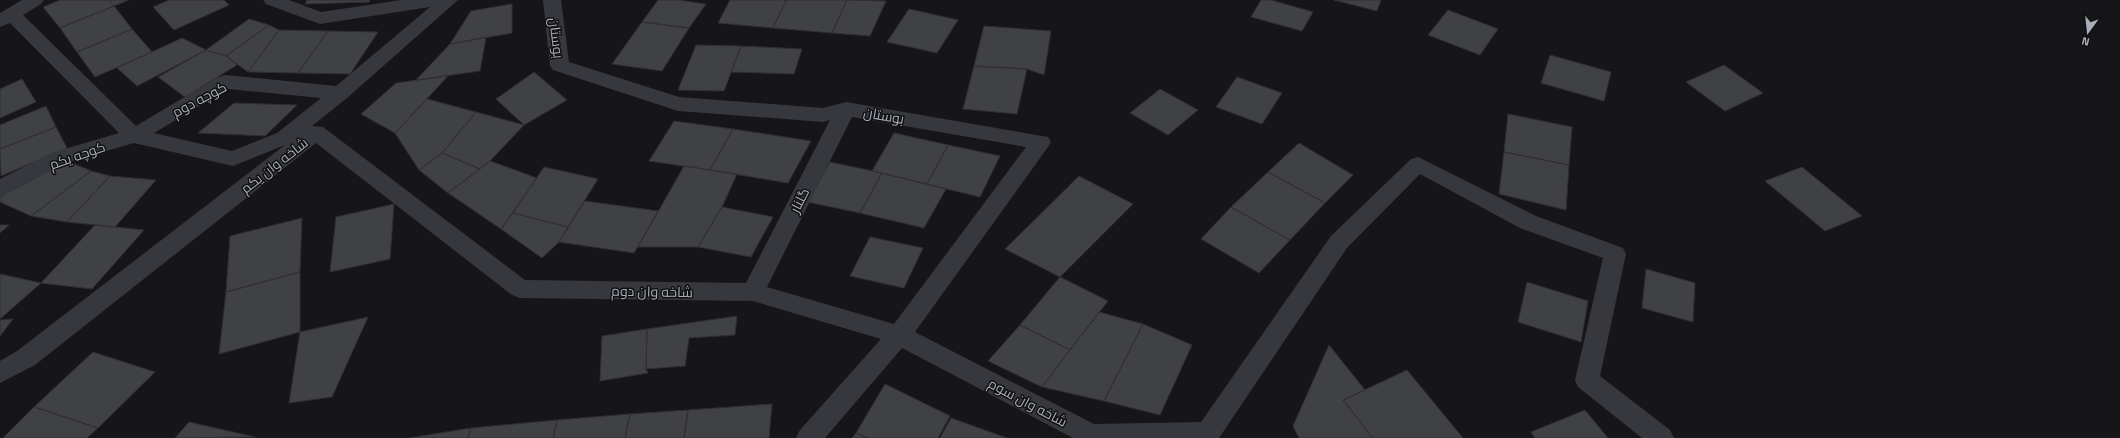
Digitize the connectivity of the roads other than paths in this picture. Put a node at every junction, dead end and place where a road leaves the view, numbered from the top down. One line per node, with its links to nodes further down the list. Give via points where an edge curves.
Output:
1 (35, 0): 6 (street)
2 (272, 0): 3 (street, via 320,18)
3 (438, 0)
4 (449, 0): 7 (street)
5 (552, 0): 8 (street, بوستان, via 560,66 678,104 823,115)
6 (5, 17): 10 (street)
7 (340, 93): 10 (street, کوچه دوم, via 225,82); 11 (street)
8 (846, 109): 13 (street, گلنار); 14 (street, بوستان, via 1041,142)
9 (316, 132): 11 (street, شاخه وان یکم); 13 (street, شاخه وان دوم, via 520,289); 15 (street, شاخه وان یکم, via 26,358)
10 (134, 136): 11 (street, شاخه وان یکم, via 233,158); 12 (street, کوچه یکم, via 58,158)
11 (283, 138)
12 (0, 189)
13 (753, 292): 14 (street, شاخه وان دوم)
14 (899, 335): 16 (street, شاخه وان سوم, via 1091,435); 17 (street)
15 (0, 373)
16 (1207, 436): 18 (street, via 1339,242 1418,164 1528,222 1615,254 1587,380)
17 (809, 438)
18 (1661, 438)

